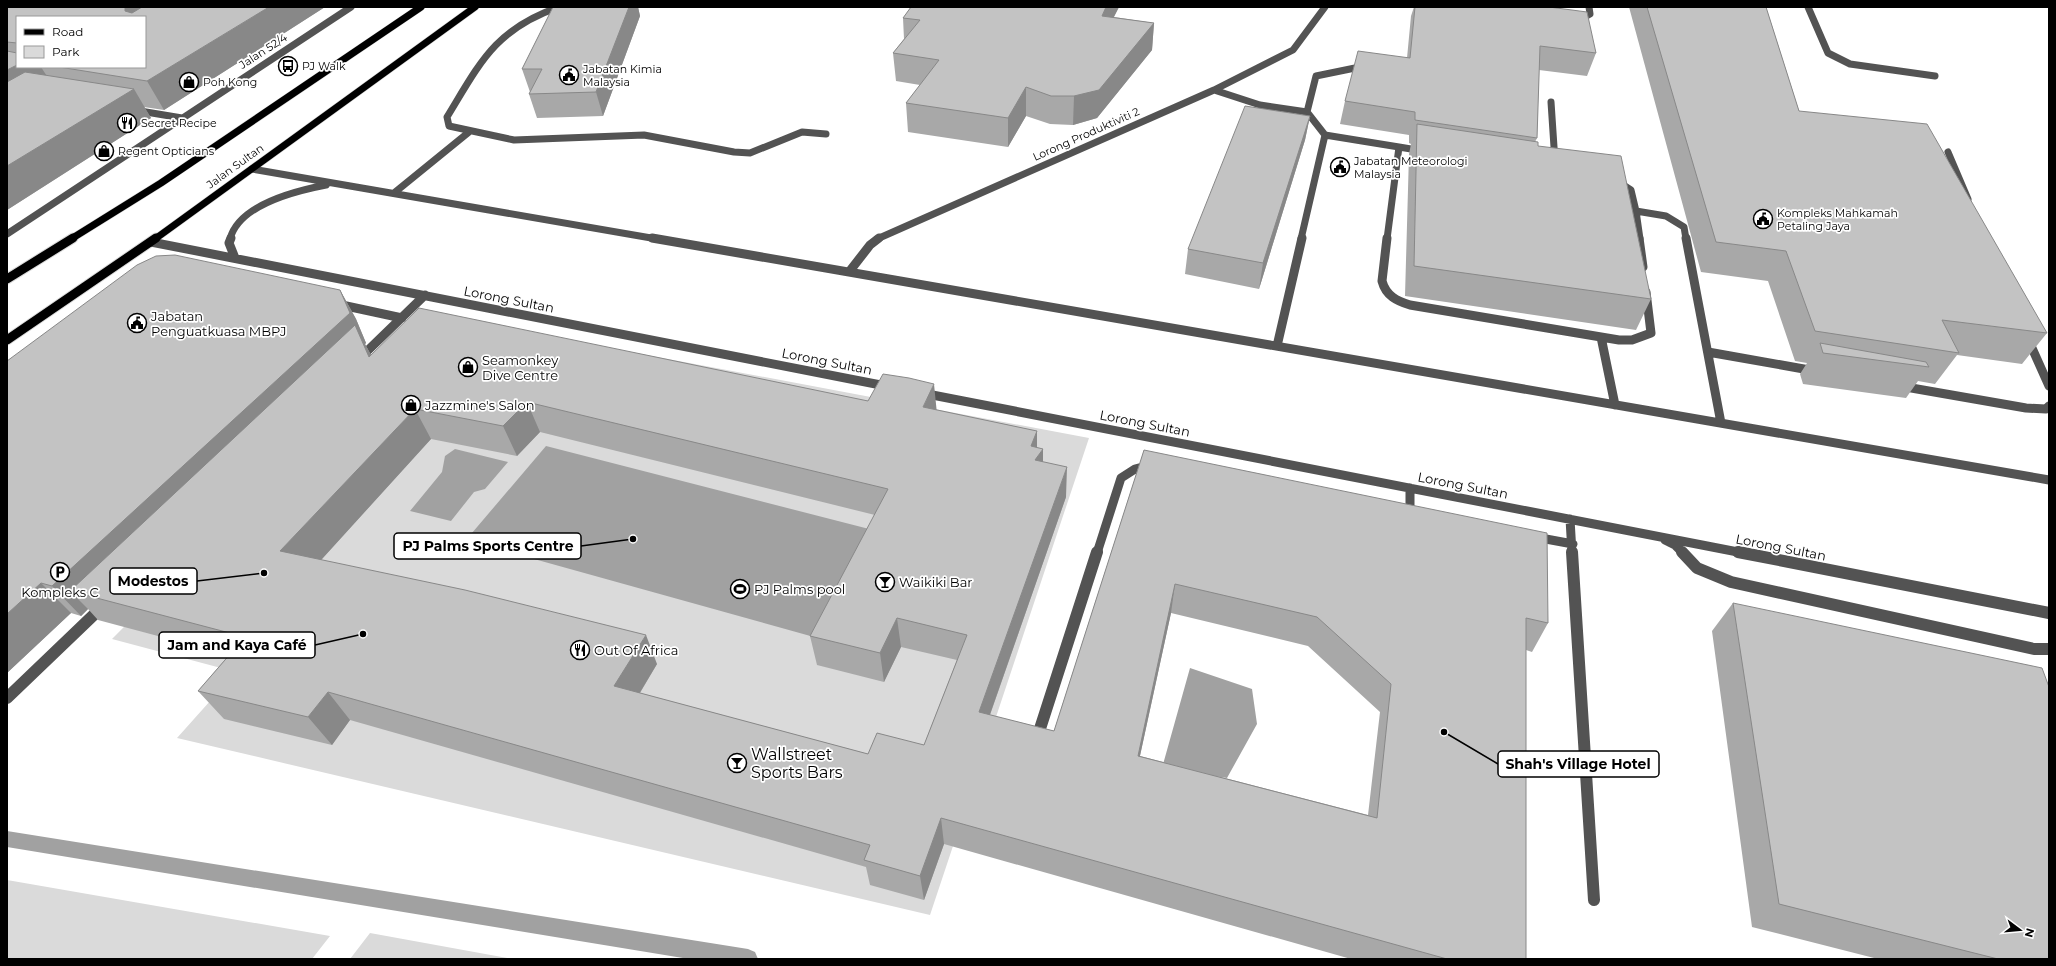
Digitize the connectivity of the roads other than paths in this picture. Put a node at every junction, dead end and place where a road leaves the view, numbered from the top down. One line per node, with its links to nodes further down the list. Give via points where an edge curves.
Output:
1 (351, 7): 15 (street, Jalan 52/4)
2 (421, 7): 35 (main road, Jalan Sultan, via 161,183)
3 (475, 7): 22 (main road, Jalan Sultan)
4 (559, 7): 16 (street, via 516,25 490,48 447,117 449,126)
5 (1325, 7): 11 (street, Lorong Produktiviti 2, via 1293,50)
6 (1589, 7): 8 (street, via 1590,14 1583,18)
7 (1808, 7): 10 (street, via 1828,53 1838,59 1850,64)
8 (1568, 17)
9 (1355, 68): 14 (street, via 1316,76)
10 (1935, 76)
11 (1214, 90): 14 (street, via 1260,105); 33 (street, Lorong Produktiviti 2, via 880,237 870,245)
12 (1551, 102): 23 (street, via 1556,170)
13 (125, 108): 15 (street)
14 (1306, 112): 18 (street)
15 (182, 118): 29 (street, Jalan 52/4)
16 (468, 132): 17 (street, via 514,140 644,135 750,153 802,132); 26 (street)
17 (826, 134)
18 (1325, 135): 19 (street); 42 (street)
19 (1399, 147): 20 (street); 40 (street, via 1382,281 1383,288 1389,295 1410,305)
20 (1430, 152)
21 (1948, 152): 27 (street)
22 (252, 169): 25 (street); 30 (main road, Jalan Sultan)
23 (1548, 169)
24 (1607, 178): 28 (street, via 1631,190)
25 (336, 184): 26 (street); 31 (street, via 291,192 251,212 237,225 230,238 229,245)
26 (394, 193): 33 (street)
27 (1973, 210)
28 (1636, 211): 40 (street, via 1651,333 1632,340); 43 (street, via 1666,216 1684,227)
29 (7, 234)
30 (151, 242): 31 (street, Lorong Sultan); 41 (main road, Jalan Sultan)
31 (235, 258): 32 (street, Lorong Sultan)
32 (270, 265): 34 (street); 36 (street, Lorong Sultan)
33 (849, 272): 42 (street)
34 (262, 276)
35 (7, 280)
36 (425, 295): 38 (street); 48 (street, Lorong Sultan)
37 (325, 302): 38 (street)
38 (402, 318): 44 (street)
39 (2024, 328): 47 (street)
40 (1601, 337): 50 (street)
41 (7, 340)
42 (1277, 346): 50 (street)
43 (1708, 352): 45 (street); 52 (street)
44 (350, 367)
45 (1824, 372)
46 (1894, 385): 51 (street, via 2026,408 2046,409)
47 (2049, 386)
48 (897, 388)
49 (913, 391): 55 (street, Lorong Sultan)
50 (1615, 405): 52 (street)
51 (2049, 406)
52 (1721, 423): 54 (street)
53 (1159, 465): 65 (street, via 1135,469 1121,478)
54 (2049, 480)
55 (1410, 488): 56 (street, via 1413,513); 57 (street, Lorong Sultan)
56 (1394, 509)
57 (1570, 519): 59 (street, Lorong Sultan); 60 (street)
58 (1521, 534): 60 (street)
59 (1658, 537): 62 (street, Lorong Sultan); 63 (street, via 1675,545 1697,568 1731,582 2034,649)
60 (1573, 544): 66 (street)
61 (110, 599): 64 (street)
62 (2049, 613)
63 (2049, 649)
64 (7, 698)
65 (1037, 738)
66 (1594, 900)

